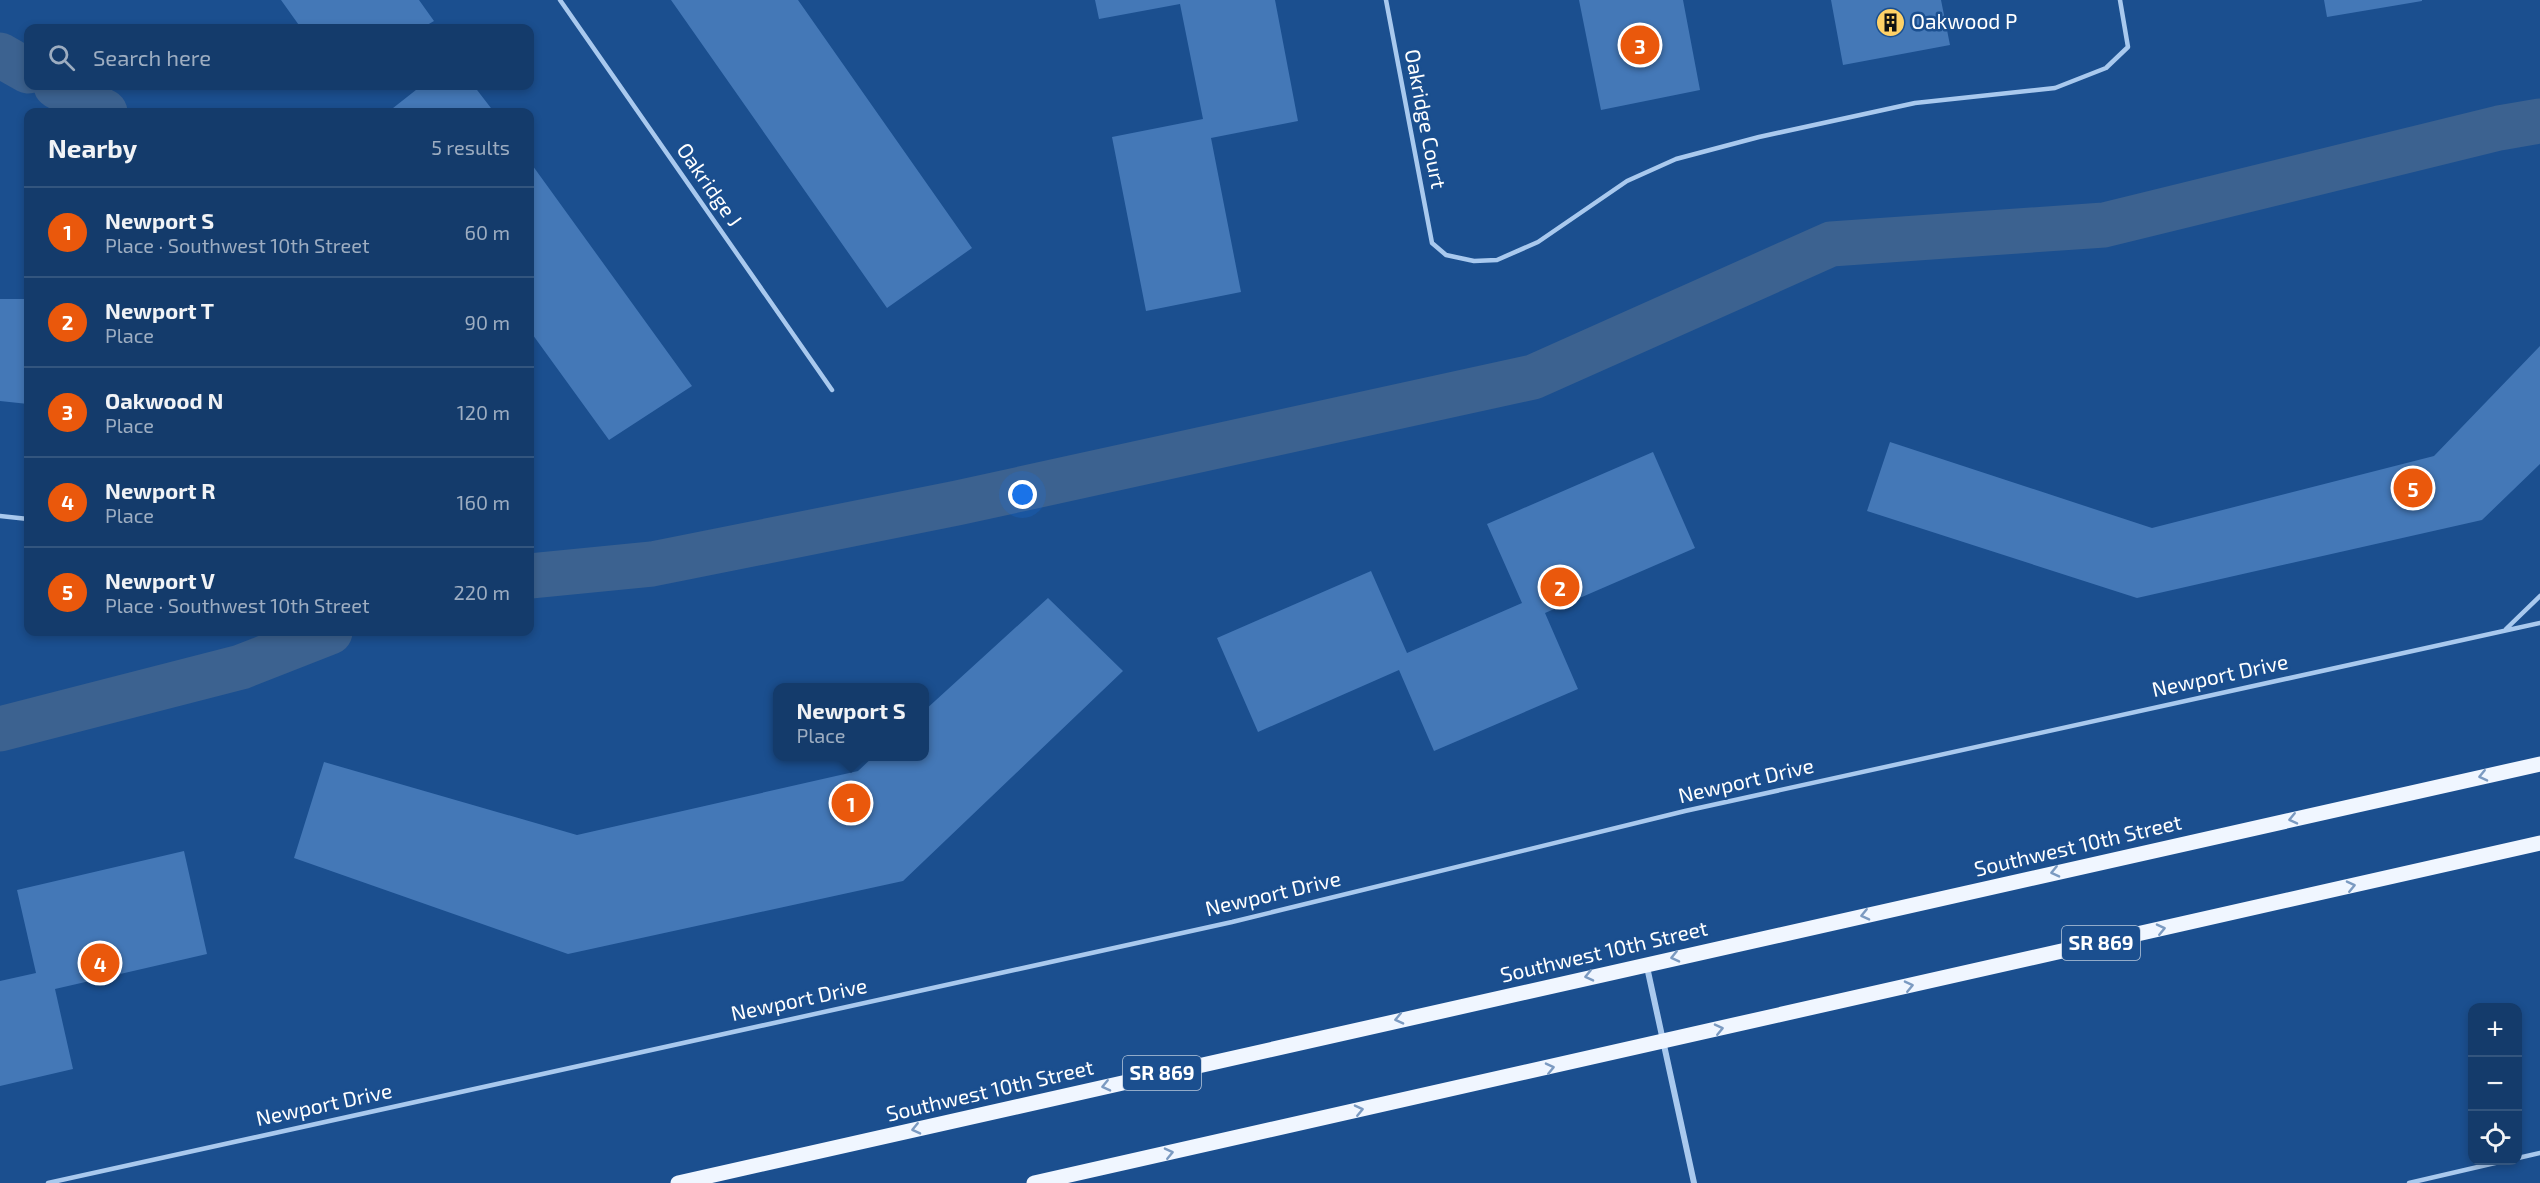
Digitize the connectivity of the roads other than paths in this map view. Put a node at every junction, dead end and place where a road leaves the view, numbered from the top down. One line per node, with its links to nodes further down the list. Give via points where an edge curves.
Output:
1 (560, 0): 4 (lane, Oakridge J)
2 (1386, 0): 3 (lane, Oakridge Court, via 1432,243 1446,255 1474,261 1497,260 1538,242 1627,181 1676,159 1915,103 2055,88 2106,68 2128,47)
3 (2120, 0)
4 (832, 390)
5 (0, 516): 6 (lane)
6 (24, 519)
7 (2540, 596): 9 (lane)
8 (2540, 623): 9 (lane, Newport Drive)
9 (2504, 631): 17 (lane, Newport Drive, via 1685,811 1232,922)
10 (2540, 764): 12 (main road, Southwest 10th Street / SR 869, one-way to 12)
11 (2540, 843): 13 (main road, SR 869, one-way to 11)
12 (1646, 963): 13 (street); 18 (main road, Southwest 10th Street / SR 869, one-way to 18)
13 (1662, 1042): 19 (main road, SR 869, one-way to 13); 20 (street)
14 (2540, 1153): 15 (lane)
15 (2522, 1157)
16 (2490, 1165): 21 (lane)
17 (48, 1183)
18 (678, 1183)
19 (1034, 1183)
20 (1694, 1183)
21 (2409, 1183)

